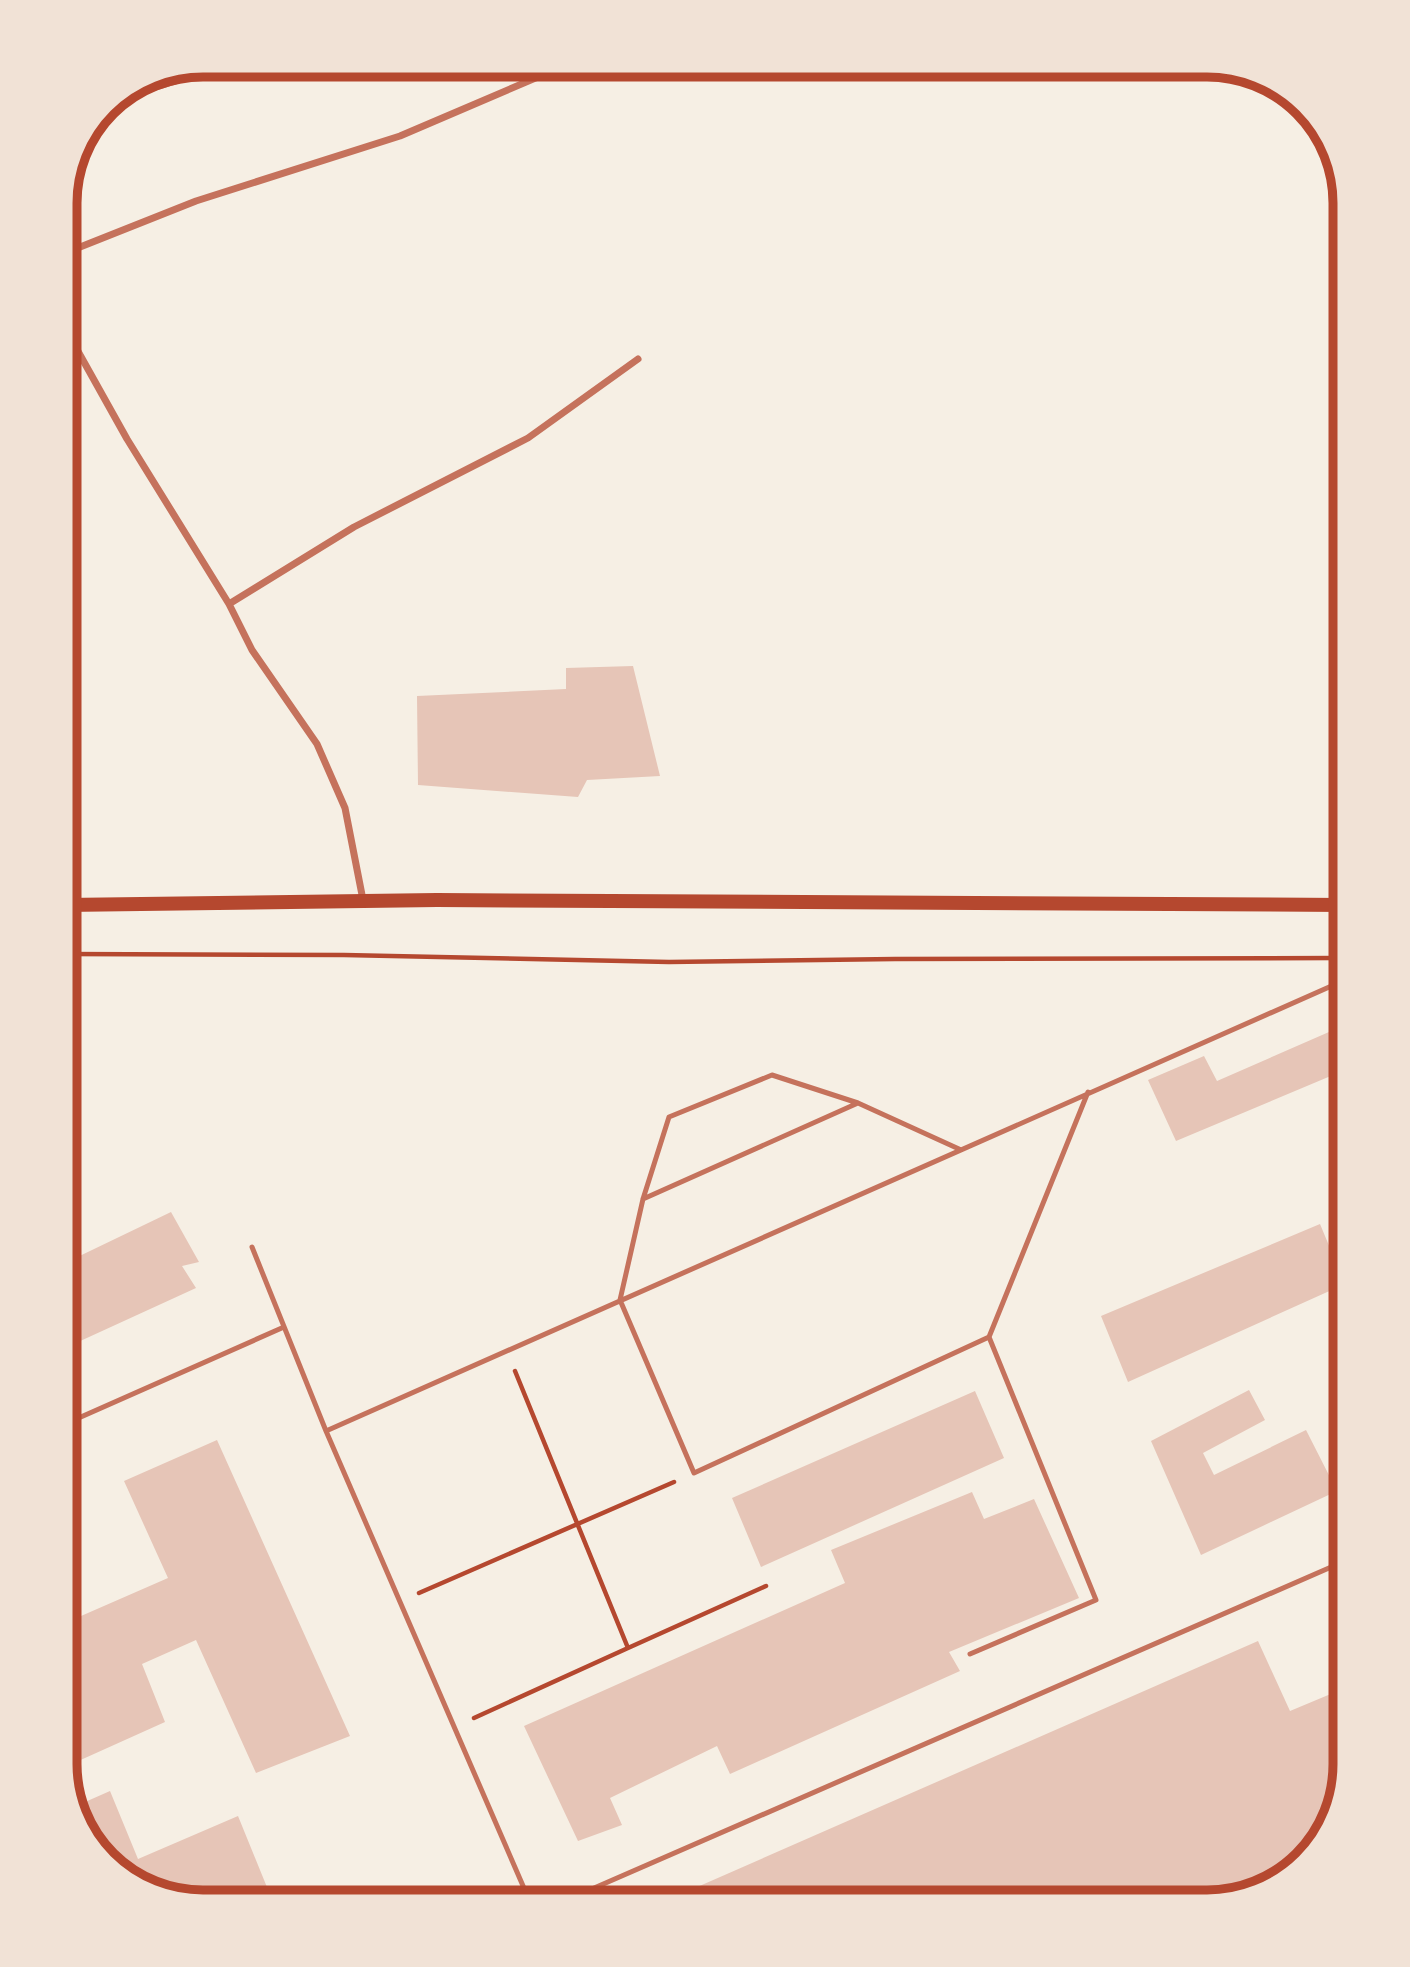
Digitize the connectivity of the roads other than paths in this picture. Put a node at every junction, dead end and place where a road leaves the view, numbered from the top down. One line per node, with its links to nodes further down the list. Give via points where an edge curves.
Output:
1 (538, 77): 4 (street, via 400,136 195,201)
2 (185, 78): 3 (street)
3 (151, 88)
4 (77, 248)
5 (77, 349): 7 (street)
6 (638, 359): 7 (street, via 528,438 354,527)
7 (229, 604): 8 (street, via 252,650 317,744 345,808)
8 (363, 900): 9 (main road); 10 (main road)
9 (77, 905)
10 (1333, 905)
11 (1333, 985): 12 (lane)
12 (1088, 1092): 14 (lane); 19 (lane)
13 (858, 1103): 14 (lane); 15 (lane); 15 (lane, via 772,1076 669,1117)
14 (959, 1149): 17 (lane)
15 (643, 1199): 17 (lane)
16 (252, 1247): 18 (lane)
17 (620, 1300): 19 (lane, via 694,1473); 21 (lane)
18 (284, 1327): 20 (lane); 21 (lane)
19 (989, 1337): 23 (lane, via 1096,1600)
20 (77, 1419)
21 (326, 1431): 24 (lane)
22 (1333, 1566): 25 (lane)
23 (970, 1654)
24 (525, 1890)
25 (590, 1890)

